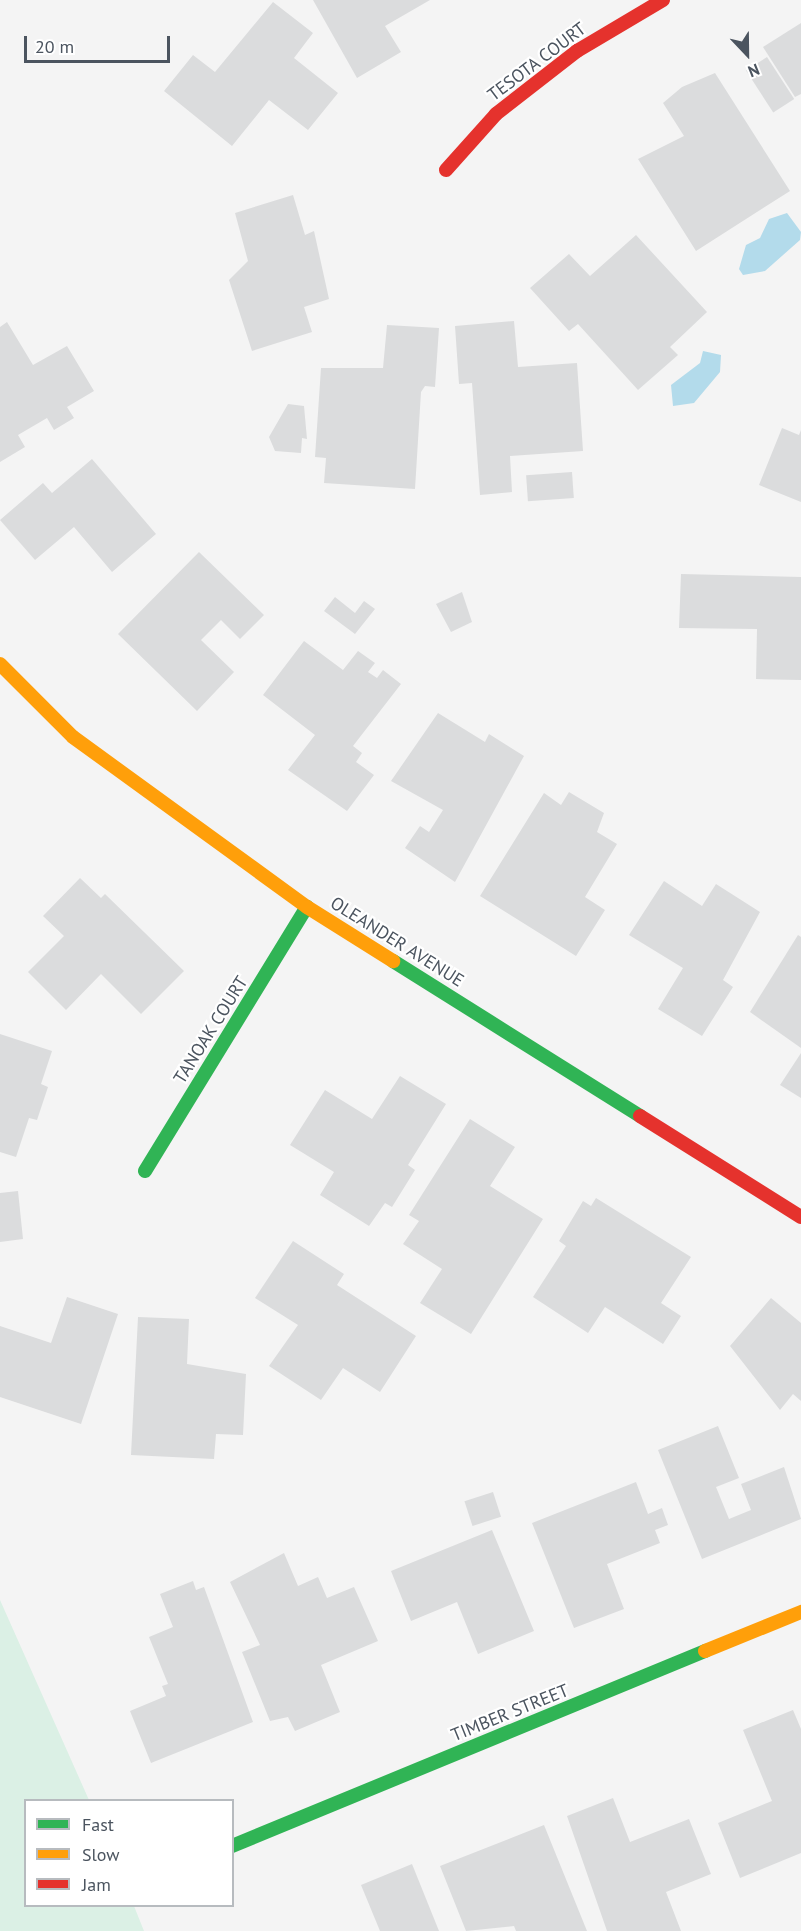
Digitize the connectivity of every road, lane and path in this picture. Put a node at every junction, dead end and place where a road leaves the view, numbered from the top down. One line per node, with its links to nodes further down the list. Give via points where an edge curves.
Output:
1 (663, 0): 2 (street, TESOTA COURT, via 577,51 504,108)
2 (446, 170)
3 (0, 663): 4 (street, OLEANDER AVENUE, via 92,751)
4 (307, 907): 5 (street, TANOAK COURT); 6 (street, OLEANDER AVENUE)
5 (145, 1171)
6 (801, 1217)
7 (801, 1612): 8 (street, TIMBER STREET)
8 (234, 1845)

